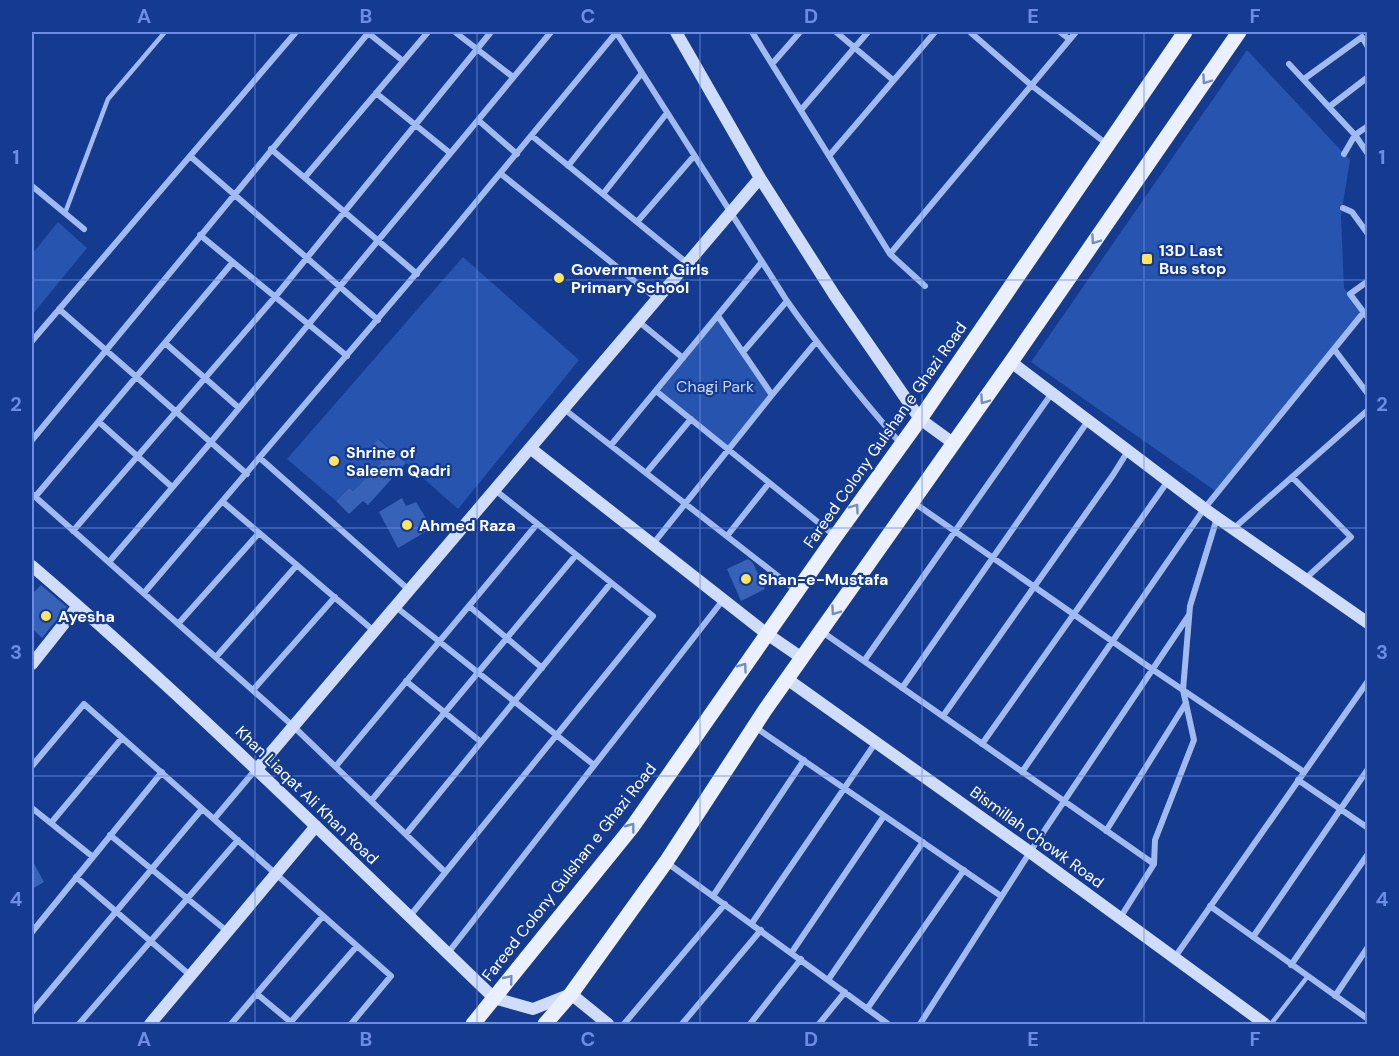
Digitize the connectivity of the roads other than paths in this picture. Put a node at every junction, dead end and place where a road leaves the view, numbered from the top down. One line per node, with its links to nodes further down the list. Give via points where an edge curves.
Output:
1 (165, 32): 60 (lane, via 108,99)
2 (296, 32): 48 (street)
3 (368, 32): 24 (street); 43 (street)
4 (428, 32): 24 (street)
5 (455, 32): 23 (street)
6 (491, 32): 23 (street)
7 (551, 32): 28 (street)
8 (616, 32): 27 (street); 41 (street)
9 (752, 32): 25 (street)
10 (800, 32): 25 (street)
11 (836, 32): 21 (street)
12 (868, 32): 21 (street)
13 (935, 32): 30 (street)
14 (970, 32): 32 (street)
15 (1060, 32): 20 (street)
16 (1076, 32): 20 (street)
17 (1185, 32): 42 (main road, Fareed Colony Gulshan e Ghazi Road)
18 (1239, 32): 93 (main road, one-way to 93)
19 (680, 34): 54 (street)
20 (1069, 39): 32 (street)
21 (855, 47): 30 (street); 35 (street)
22 (1368, 47): 31 (street, via 1362,37)
23 (477, 49): 28 (street); 38 (street)
24 (403, 61): 33 (street)
25 (772, 64): 35 (street)
26 (1289, 64): 31 (street)
27 (642, 73): 36 (street); 51 (street)
28 (513, 77): 37 (street)
29 (1368, 77): 34 (street)
30 (893, 80): 50 (street)
31 (1304, 80): 34 (street)
32 (1030, 85): 42 (street); 67 (street)
33 (376, 93): 38 (street); 53 (street)
34 (1329, 107): 40 (street)
35 (801, 110): 50 (street)
36 (667, 113): 49 (street); 57 (street)
37 (478, 120): 44 (street); 45 (street)
38 (415, 125): 44 (street); 59 (street)
39 (1368, 126): 40 (street)
40 (1355, 135): 46 (street); 47 (street)
41 (532, 136): 45 (street); 51 (street)
42 (1108, 145): 105 (main road, Fareed Colony Gulshan e Ghazi Road)
43 (271, 149): 53 (street); 56 (street)
44 (450, 153): 66 (street)
45 (517, 154): 52 (street)
46 (1344, 154)
47 (1368, 154)
48 (190, 156): 56 (street); 79 (street)
49 (694, 156): 61 (street); 62 (street)
50 (829, 156): 67 (street)
51 (568, 166): 57 (street)
52 (501, 174): 72 (street); 77 (street)
53 (305, 177): 59 (street)
54 (760, 178): 61 (street); 105 (street)
55 (32, 186): 60 (street)
56 (234, 194): 65 (street); 68 (street)
57 (603, 194): 62 (street)
58 (1342, 208): 64 (street, via 1353,212)
59 (345, 212): 66 (street); 68 (street)
60 (65, 213): 63 (street)
61 (731, 213): 70 (street); 71 (street)
62 (637, 222): 70 (street)
63 (84, 229)
64 (1368, 234)
65 (200, 235): 69 (street); 89 (street)
66 (378, 240): 72 (street); 75 (street)
67 (890, 254): 74 (street)
68 (307, 258): 75 (street); 76 (street)
69 (233, 262): 76 (street); 87 (street)
70 (688, 263): 77 (street)
71 (761, 263): 78 (street); 81 (street)
72 (417, 274): 82 (street)
73 (1368, 281): 80 (street, via 1350,294)
74 (925, 285)
75 (340, 286): 82 (street); 84 (street)
76 (275, 297): 84 (street); 95 (street)
77 (657, 299): 83 (street)
78 (787, 302): 86 (street); 90 (street)
79 (59, 309): 85 (street); 89 (street)
80 (1366, 315): 88 (street)
81 (718, 316): 90 (street); 92 (street)
82 (378, 320): 91 (street)
83 (638, 321): 92 (street); 101 (street)
84 (309, 324): 91 (street); 100 (street)
85 (32, 341)
86 (816, 342): 99 (street); 111 (street)
87 (165, 343): 94 (street); 95 (street)
88 (1334, 348): 98 (street); 129 (street)
89 (106, 350): 94 (street); 108 (street)
90 (742, 352): 99 (street)
91 (347, 356): 117 (street)
92 (683, 358): 96 (street)
93 (1011, 362): 97 (street); 110 (main road, one-way to 110)
94 (137, 377): 103 (street); 107 (street)
95 (205, 378): 100 (street); 103 (street)
96 (656, 391): 104 (street); 112 (street)
97 (1052, 393): 106 (street); 134 (street)
98 (1368, 394)
99 (772, 395): 114 (street)
100 (239, 408): 109 (street)
101 (564, 409): 112 (street); 113 (street)
102 (1368, 410): 120 (street)
103 (176, 412): 109 (street); 116 (street)
104 (691, 419): 114 (street); 118 (street)
105 (920, 419): 110 (street); 111 (main road, Fareed Colony Gulshan e Ghazi Road)
106 (1088, 421): 115 (street); 140 (street)
107 (99, 422): 116 (street); 125 (street)
108 (32, 440)
109 (211, 442): 119 (street); 123 (street)
110 (953, 443): 127 (main road)
111 (901, 444): 137 (main road, Fareed Colony Gulshan e Ghazi Road, one-way to 111)
112 (611, 445): 118 (street)
113 (530, 448): 124 (street); 138 (street)
114 (728, 449): 122 (street); 128 (street)
115 (1128, 451): 121 (street); 146 (street)
116 (138, 456): 123 (street); 133 (street)
117 (261, 459): 119 (street); 147 (street)
118 (646, 473): 128 (street)
119 (247, 474): 126 (street)
120 (1292, 477): 132 (street); 144 (street, via 1351,537)
121 (1168, 481): 129 (street); 155 (street)
122 (769, 483): 136 (street); 137 (street)
123 (172, 487): 141 (street)
124 (494, 490): 131 (street); 147 (street)
125 (33, 495): 133 (street)
126 (223, 502): 135 (street); 149 (street)
127 (912, 502): 134 (street); 160 (main road, one-way to 160)
128 (685, 503): 136 (street); 138 (street)
129 (1204, 509): 130 (street); 163 (street)
130 (1217, 518): 132 (street); 156 (street)
131 (537, 524): 139 (street); 154 (street)
132 (1233, 529): 144 (street)
133 (73, 531): 141 (street)
134 (954, 531): 140 (street); 167 (street)
135 (259, 533): 143 (street); 158 (street)
136 (727, 536): 148 (street)
137 (835, 537): 148 (main road, Fareed Colony Gulshan e Ghazi Road)
138 (652, 544): 151 (street)
139 (576, 555): 145 (street); 162 (street)
140 (993, 558): 146 (street); 175 (street)
141 (109, 562): 149 (street)
142 (32, 566): 152 (street, Khan Liaqat Ali Khan Road)
143 (297, 566): 150 (street); 165 (street)
144 (1304, 579): 157 (street)
145 (611, 583): 169 (street); 184 (street, via 653,616)
146 (1034, 587): 155 (street); 181 (street)
147 (410, 590): 153 (street)
148 (797, 591): 161 (main road, Fareed Colony Gulshan e Ghazi Road)
149 (144, 593): 158 (street)
150 (334, 597): 159 (street); 176 (street)
151 (723, 600): 161 (street); 190 (street)
152 (78, 606): 168 (street); 193 (street, Khan Liaqat Ali Khan Road)
153 (395, 606): 159 (street); 164 (street)
154 (469, 606): 162 (street); 164 (street)
155 (1074, 614): 163 (street); 188 (street)
156 (1189, 615): 170 (street); 177 (street)
157 (1368, 623)
158 (178, 624): 165 (street)
159 (374, 631): 182 (street)
160 (821, 631): 166 (main road); 167 (street)
161 (766, 634): 166 (street); 254 (main road, Fareed Colony Gulshan e Ghazi Road, one-way to 161, via 633,826)
162 (507, 638): 169 (street); 171 (street)
163 (1113, 641): 170 (street); 196 (street)
164 (440, 642): 171 (street); 173 (street)
165 (216, 657): 176 (street)
166 (802, 658): 172 (main road)
167 (864, 661): 175 (street)
168 (32, 664)
169 (542, 668): 178 (street)
170 (1152, 669): 177 (street); 201 (street)
171 (478, 672): 178 (street); 180 (street)
172 (787, 679): 183 (main road); 187 (street, Bismillah Chowk Road)
173 (406, 681): 180 (street); 192 (street)
174 (1368, 681): 197 (street)
175 (902, 688): 181 (street)
176 (254, 690): 182 (street)
177 (1183, 690): 179 (street); 197 (street)
178 (514, 701): 184 (street); 186 (street)
179 (1186, 703): 210 (street); 219 (street, via 1194,740 1155,840)
180 (445, 712): 186 (street); 200 (street)
181 (943, 716): 188 (street)
182 (293, 726): 192 (street); 193 (street)
183 (754, 727): 189 (street); 218 (main road)
184 (557, 735): 190 (street); 222 (street)
185 (123, 738): 191 (street, via 84,704); 195 (street); 207 (street)
186 (481, 742): 211 (street)
187 (876, 742): 199 (street); 215 (street, Bismillah Chowk Road)
188 (982, 744): 196 (street)
189 (804, 760): 199 (street); 225 (street)
190 (594, 765): 243 (street)
191 (32, 766)
192 (336, 766): 200 (street)
193 (257, 769): 206 (street); 208 (street, Khan Liaqat Ali Khan Road)
194 (1368, 770): 204 (street)
195 (162, 772): 203 (street); 212 (street)
196 (1022, 772): 201 (street)
197 (1304, 772): 198 (street)
198 (1298, 780): 204 (street); 229 (street)
199 (844, 788): 205 (street); 234 (street)
200 (371, 801): 211 (street)
201 (1064, 801): 210 (street); 215 (street)
202 (32, 808): 207 (street)
203 (202, 809): 206 (street); 220 (street)
204 (1340, 809): 209 (street); 238 (street)
205 (884, 816): 214 (street); 242 (street)
206 (214, 819): 213 (street)
207 (51, 824): 217 (street)
208 (316, 826): 223 (street); 232 (street, Khan Liaqat Ali Khan Road)
209 (1368, 828)
210 (1106, 831): 219 (street)
211 (406, 834): 222 (street)
212 (110, 836): 217 (street); 220 (street)
213 (238, 840): 223 (street); 227 (street)
214 (923, 842): 221 (street); 249 (street)
215 (1030, 852): 226 (street); 233 (street, Bismillah Chowk Road)
216 (1368, 854): 246 (street)
217 (93, 857): 224 (street)
218 (666, 862): 225 (street); 252 (main road)
219 (1154, 864): 233 (street)
220 (151, 869): 227 (street); 230 (street)
221 (964, 870): 226 (street); 255 (street)
222 (445, 872): 232 (street)
223 (276, 874): 231 (street); 237 (street)
224 (76, 877): 230 (street); 236 (street)
225 (713, 896): 228 (street)
226 (1002, 896): 272 (street)
227 (187, 899): 237 (street); 239 (street)
228 (725, 904): 234 (street); 267 (street)
229 (1210, 906): 238 (street); 244 (street)
230 (116, 911): 239 (street); 256 (street)
231 (323, 916): 240 (street); 251 (street)
232 (410, 916): 243 (street, Khan Liaqat Ali Khan Road)
233 (1120, 918): 244 (street, Bismillah Chowk Road)
234 (752, 923): 235 (street)
235 (761, 930): 242 (street); 268 (street)
236 (32, 932)
237 (228, 932): 247 (street)
238 (1253, 937): 246 (street)
239 (151, 941): 247 (street); 259 (street)
240 (357, 946): 262 (street); 263 (street, via 391,976)
241 (1368, 947): 253 (street)
242 (792, 952): 245 (street)
243 (448, 953): 254 (street, Khan Liaqat Ali Khan Road)
244 (1174, 958): 273 (street, Bismillah Chowk Road)
245 (801, 959): 249 (street); 269 (street)
246 (1291, 965): 248 (street)
247 (191, 976): 260 (street)
248 (1308, 976): 253 (street); 274 (lane)
249 (828, 980): 250 (street)
250 (844, 992): 255 (street); 270 (street)
251 (257, 994): 261 (street); 262 (street)
252 (571, 994): 254 (street, Khan Liaqat Ali Khan Road, via 533,1009); 265 (main road); 266 (street)
253 (1335, 996): 257 (street)
254 (494, 998): 264 (main road, Fareed Colony Gulshan e Ghazi Road)
255 (867, 1009): 258 (street)
256 (32, 1012)
257 (1368, 1019)
258 (880, 1022): 271 (street)
259 (79, 1024)
260 (153, 1024)
261 (231, 1024)
262 (291, 1024)
263 (351, 1024)
264 (473, 1024)
265 (545, 1024)
266 (608, 1024)
267 (624, 1024)
268 (682, 1024)
269 (750, 1024)
270 (819, 1024)
271 (888, 1024)
272 (920, 1024)
273 (1265, 1024)
274 (1271, 1024)

